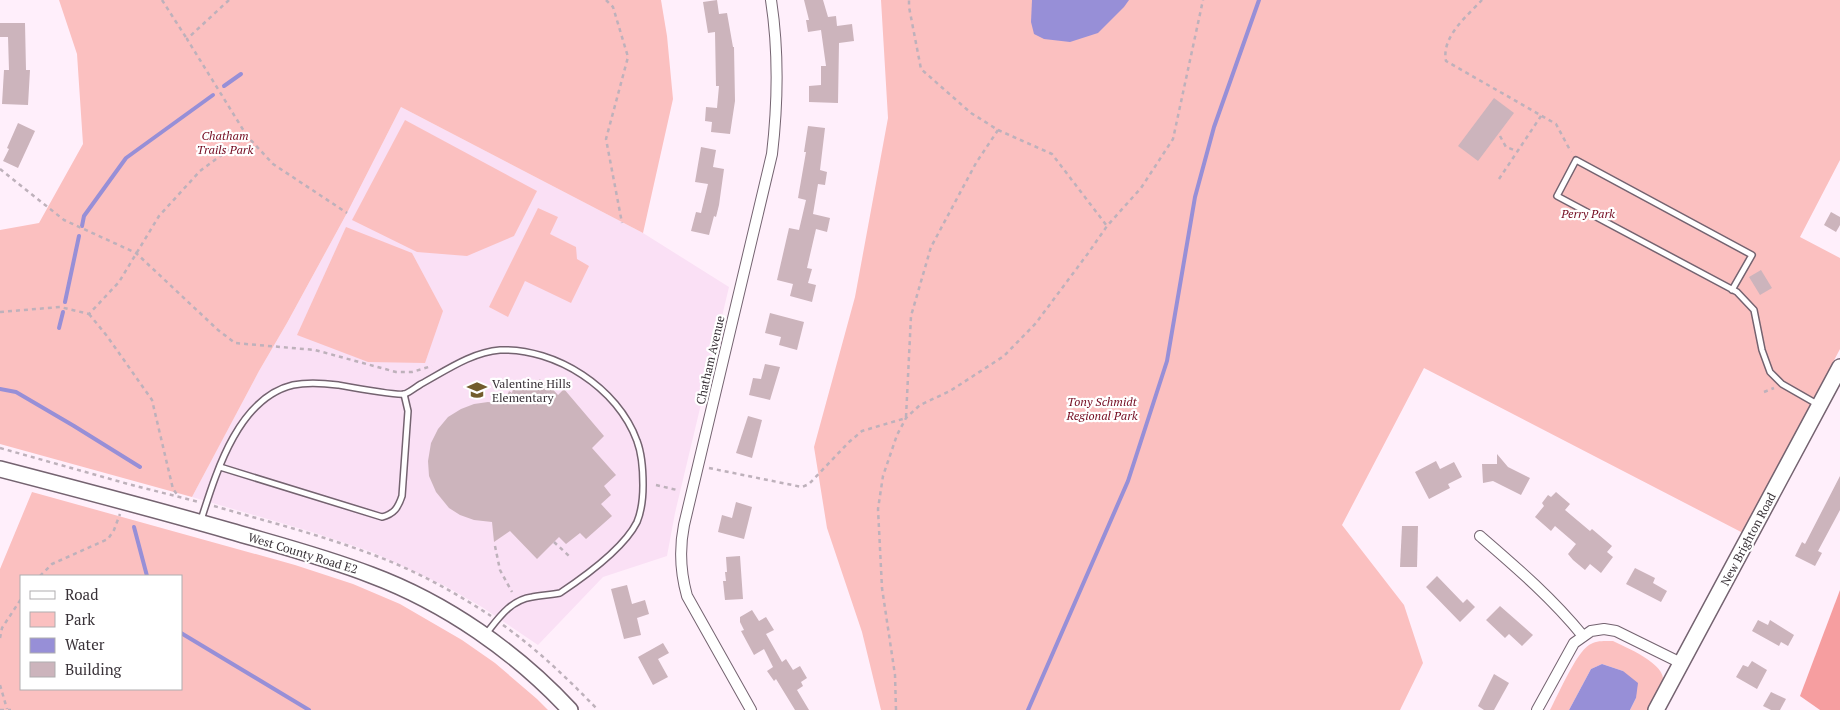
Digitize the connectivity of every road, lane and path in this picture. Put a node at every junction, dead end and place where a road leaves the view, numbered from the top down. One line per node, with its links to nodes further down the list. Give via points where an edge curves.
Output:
1 (162, 0): 8 (path)
2 (228, 0): 8 (path)
3 (606, 0): 18 (path, via 612,7 628,57 606,140)
4 (771, 0): 31 (street, Chatham Avenue, via 778,73 772,154)
5 (909, 0): 10 (path, via 920,69 972,114)
6 (1203, 0): 19 (path, via 1173,139 1141,188)
7 (1482, 0): 9 (path, via 1458,24 1444,51 1446,61)
8 (187, 39): 11 (path)
9 (1541, 116): 13 (path); 14 (path, via 1556,124)
10 (998, 130): 19 (path, via 1052,154); 28 (path, via 976,163 931,247 911,316)
11 (247, 136): 17 (path, via 273,164); 20 (path, via 200,171 159,216)
12 (1500, 136): 13 (path, via 1506,147)
13 (1517, 151): 16 (path)
14 (1576, 160): 21 (lane, via 1557,196); 21 (lane, via 1752,255)
15 (0, 169): 20 (path, via 64,220)
16 (1499, 179)
17 (348, 213)
18 (622, 223)
19 (1107, 226): 28 (path, via 1036,323 1004,356 920,406)
20 (136, 253): 23 (path, via 119,282); 24 (path, via 218,330 236,342 315,350 396,372)
21 (1732, 290): 27 (lane, via 1754,310 1770,372 1782,384)
22 (0, 312): 23 (path, via 60,307)
23 (89, 314): 35 (path, via 152,400 173,489)
24 (436, 366)
25 (1840, 368): 27 (street, New Brighton Road)
26 (404, 394): 30 (lane, via 314,382 276,392 257,405 240,428); 30 (lane, via 408,411 402,494 399,505 390,515 382,517); 47 (lane, via 482,353 522,351 562,364 585,377 605,393 624,416 637,441 642,466 642,504 636,522 621,544 560,593 517,601 506,609)
27 (1820, 406): 50 (street, New Brighton Road)
28 (906, 418): 31 (path, via 862,431 809,484 802,487); 58 (path, via 883,476 878,510 882,588 895,676)
29 (0, 448): 35 (path)
30 (220, 466): 38 (lane)
31 (698, 466): 57 (street, Chatham Avenue, via 681,538 682,577 697,616)
32 (0, 469): 38 (street, West County Road E2)
33 (656, 485): 34 (path)
34 (677, 490)
35 (180, 498): 36 (path)
36 (192, 500)
37 (120, 516): 43 (path, via 108,539 52,564)
38 (201, 522): 47 (street, West County Road E2, via 373,575 416,595)
39 (1480, 536): 48 (street, via 1537,585)
40 (554, 542): 42 (path)
41 (495, 546): 44 (path, via 500,570)
42 (569, 556)
43 (41, 575)
44 (512, 592)
45 (20, 601): 49 (path, via 2,628)
46 (510, 630): 56 (path)
47 (485, 636): 55 (street, West County Road E2)
48 (1583, 636): 50 (street, via 1604,629 1616,631); 59 (street, via 1574,643)
49 (0, 638)
50 (1681, 663): 60 (street, New Brighton Road)
51 (0, 685): 52 (path)
52 (7, 709): 53 (path); 54 (path)
53 (0, 710)
54 (12, 710)
55 (570, 710)
56 (598, 710)
57 (750, 710)
58 (896, 710)
59 (1537, 710)
60 (1656, 710)

